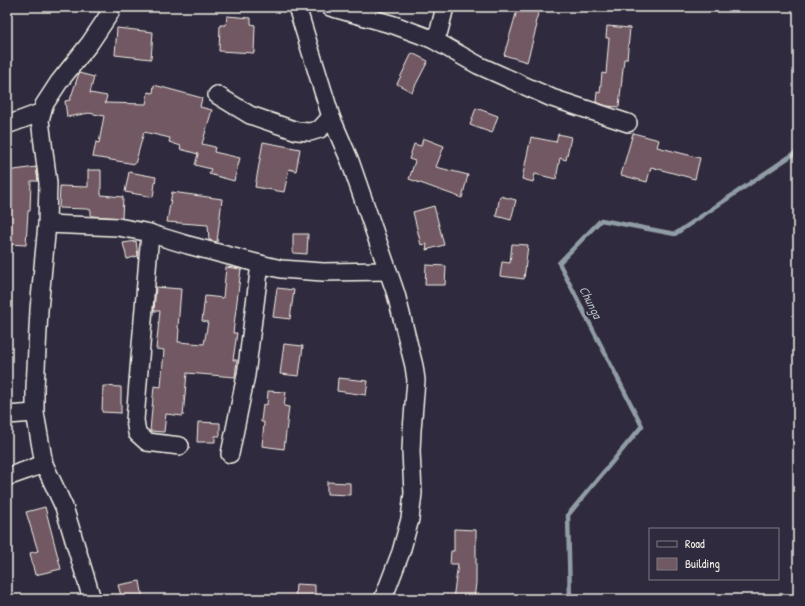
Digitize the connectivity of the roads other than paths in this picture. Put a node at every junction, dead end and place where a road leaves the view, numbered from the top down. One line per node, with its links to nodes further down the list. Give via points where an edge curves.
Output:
1 (109, 7): 7 (street, via 110,13 59,82)
2 (297, 7): 8 (street)
3 (330, 7): 5 (street)
4 (445, 7): 5 (street, via 439,31)
5 (432, 39): 9 (street, via 478,65 552,98)
6 (217, 94): 8 (street, via 250,115 297,131 310,132 320,129)
7 (42, 112): 10 (street); 11 (street, via 40,120 48,184)
8 (331, 117): 14 (street, via 350,162)
9 (628, 122)
10 (7, 126)
11 (47, 224): 12 (street, via 118,227); 15 (street, via 39,310)
12 (150, 233): 13 (street); 17 (street, via 135,420 137,433 147,442)
13 (260, 264): 14 (street, via 281,269 323,272); 18 (street, via 246,375)
14 (388, 271): 22 (street, via 396,294 416,380 410,519)
15 (35, 413): 16 (street); 19 (street)
16 (7, 415)
17 (180, 446)
18 (230, 454)
19 (44, 464): 20 (street); 21 (street, via 64,507)
20 (7, 478)
21 (92, 599)
22 (383, 599)

